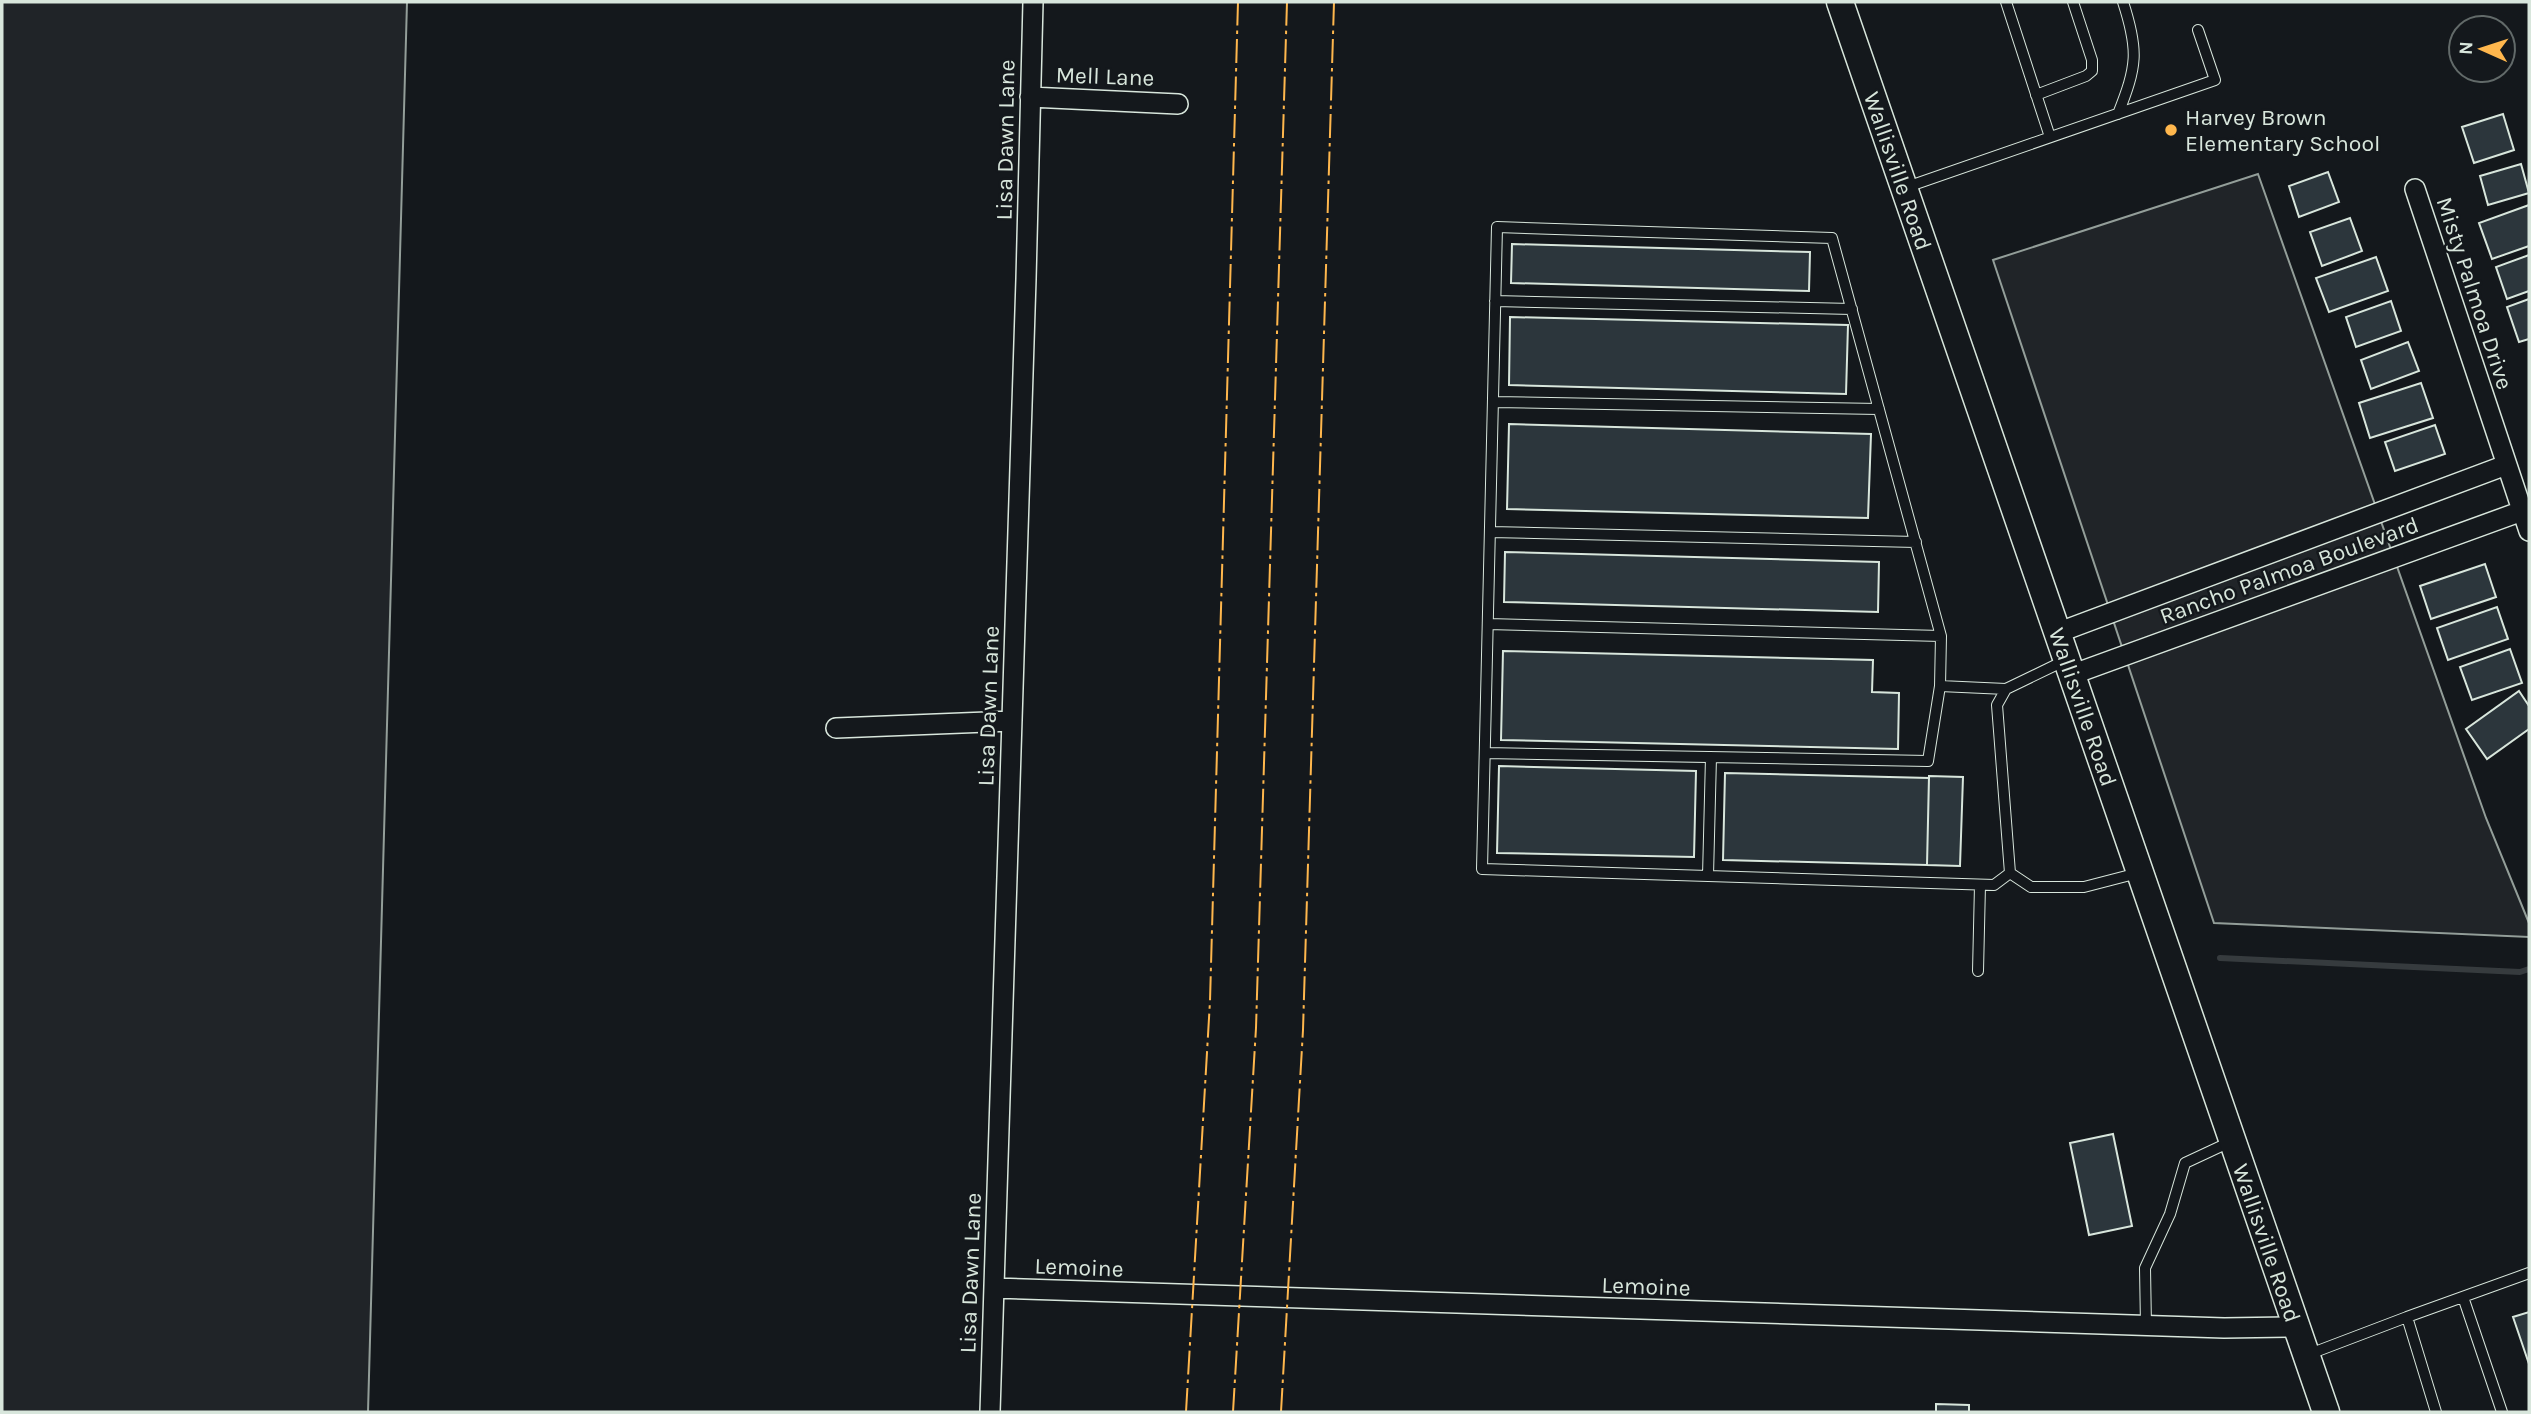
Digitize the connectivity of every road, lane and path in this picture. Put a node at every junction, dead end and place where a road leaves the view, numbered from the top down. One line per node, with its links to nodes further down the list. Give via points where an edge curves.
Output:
1 (1033, 2): 8 (street, Lisa Dawn Lane)
2 (1840, 2): 12 (main road, Wallisville Road)
3 (2006, 2): 7 (lane)
4 (2073, 2): 7 (lane, via 2092,71)
5 (2123, 2): 10 (lane, via 2135,48 2134,68)
6 (2198, 30): 10 (lane, via 2215,80)
7 (2036, 95): 11 (lane)
8 (1030, 97): 9 (street, Mell Lane); 29 (street, Lisa Dawn Lane)
9 (1178, 104)
10 (2118, 114): 11 (lane)
11 (2050, 137): 12 (lane)
12 (1904, 188): 24 (main road, Wallisville Road)
13 (2416, 189): 18 (street, Misty Palmoa Drive)
14 (1495, 301): 15 (lane); 15 (lane, via 1497,228 1832,238); 16 (lane)
15 (1852, 309): 17 (lane)
16 (1493, 402): 17 (lane); 21 (lane)
17 (1879, 409): 22 (lane)
18 (2506, 465): 19 (street, Misty Palmoa Drive); 24 (street, Rancho Palmoa Boulevard)
19 (2522, 511): 20 (street, Misty Palmoa Drive); 26 (street, Rancho Palmoa Boulevard)
20 (2529, 531)
21 (1490, 532): 22 (lane); 23 (lane)
22 (1916, 542): 25 (lane)
23 (1488, 624): 25 (lane); 31 (lane)
24 (2057, 633): 26 (main road, Wallisville Road)
25 (1941, 636): 27 (lane)
26 (2069, 667): 28 (lane); 34 (main road, Wallisville Road)
27 (1940, 686): 28 (lane); 32 (lane, via 1928,761)
28 (2006, 688): 33 (lane, via 1997,705)
29 (1012, 721): 30 (street); 40 (street, Lisa Dawn Lane)
30 (836, 728)
31 (1485, 753): 32 (lane); 35 (lane, via 1482,869)
32 (1711, 757): 35 (lane)
33 (2010, 873): 34 (lane, via 2031,887 2084,887); 36 (lane, via 1994,885)
34 (2140, 873): 38 (main road, Wallisville Road)
35 (1708, 876): 36 (lane)
36 (1980, 885): 37 (lane)
37 (1978, 971)
38 (2232, 1141): 43 (lane, via 2185,1163 2170,1214 2145,1268); 44 (main road, Wallisville Road)
39 (2529, 1273): 41 (lane)
40 (994, 1288): 43 (street, Lemoine); 46 (street, Lisa Dawn Lane)
41 (2463, 1297): 42 (lane); 49 (lane)
42 (2407, 1317): 45 (lane); 48 (lane)
43 (2146, 1326): 44 (street, Lemoine)
44 (2296, 1327): 45 (main road, Wallisville Road)
45 (2306, 1355): 47 (main road, Wallisville Road)
46 (990, 1412)
47 (2326, 1412)
48 (2436, 1412)
49 (2502, 1412)

